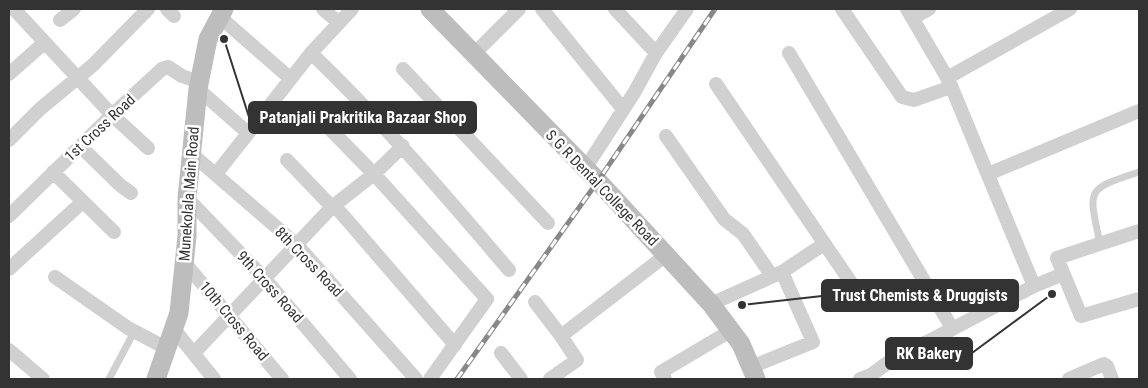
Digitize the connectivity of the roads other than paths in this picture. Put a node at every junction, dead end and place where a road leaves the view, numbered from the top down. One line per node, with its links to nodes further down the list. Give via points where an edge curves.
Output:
1 (14, 9): 18 (street)
2 (74, 9): 16 (street)
3 (148, 9): 25 (street)
4 (323, 9): 17 (street)
5 (352, 9): 17 (street)
6 (430, 9): 22 (street, S G R Dental College Road)
7 (519, 9): 22 (street)
8 (542, 9): 30 (street)
9 (615, 9): 20 (street)
10 (842, 9): 27 (street, via 902,97 914,100)
11 (929, 9): 15 (street)
12 (1070, 9): 27 (street)
13 (684, 10): 20 (street)
14 (222, 13): 26 (street); 29 (street, Munekolala Main Road, via 208,39)
15 (910, 13): 27 (street)
16 (60, 20)
17 (339, 23): 19 (street)
18 (44, 43): 24 (street); 25 (street)
19 (311, 53): 26 (street); 38 (street)
20 (656, 53): 30 (street)
21 (790, 53): 74 (street)
22 (474, 54): 42 (street, S G R Dental College Road)
23 (403, 69): 53 (street)
24 (9, 74)
25 (76, 77): 32 (street); 36 (street)
26 (291, 79): 34 (street)
27 (949, 82): 47 (street)
28 (716, 84): 56 (street)
29 (199, 85): 32 (street, 1st Cross Road, via 168,67 162,69); 34 (street, 1st Cross Road); 40 (street, Munekolala Main Road)
30 (624, 109): 42 (street)
31 (1139, 111): 47 (street)
32 (112, 115): 37 (street, 1st Cross Road); 39 (street)
33 (328, 127): 46 (street)
34 (248, 133): 45 (street)
35 (666, 136): 63 (street, via 724,219 743,234)
36 (9, 140)
37 (80, 146): 43 (street, 1st Cross Road); 48 (street)
38 (403, 146): 46 (street); 62 (street)
39 (148, 148)
40 (193, 155): 45 (street, 8th Cross Road); 49 (street, Munekolala Main Road)
41 (287, 160): 51 (street)
42 (585, 169): 59 (street, S G R Dental College Road)
43 (53, 172): 52 (street, 1st Cross Road); 54 (street)
44 (1139, 172): 57 (lane, via 1100,186 1093,195)
45 (216, 174): 58 (street, 8th Cross Road)
46 (374, 174): 51 (street); 78 (street, via 487,299)
47 (988, 174): 67 (street)
48 (131, 193)
49 (187, 198): 60 (street, Munekolala Main Road); 66 (street, 9th Cross Road)
50 (78, 206): 61 (street)
51 (334, 207): 58 (street); 78 (street)
52 (9, 216)
53 (548, 223)
54 (114, 232)
55 (1139, 232): 57 (street)
56 (824, 244): 63 (street); 68 (street)
57 (1100, 244): 64 (street, via 1057,258)
58 (297, 245): 66 (street); 90 (street, 8th Cross Road)
59 (666, 255): 71 (street, S G R Dental College Road); 77 (street)
60 (184, 262): 72 (street, 10th Cross Road); 73 (street, Munekolala Main Road, via 179,313)
61 (9, 269)
62 (509, 270)
63 (777, 274): 71 (street); 83 (street, via 813,342)
64 (1063, 274): 67 (street); 69 (street, via 1082,316)
65 (55, 277): 76 (street)
66 (265, 279): 72 (street); 89 (street, 9th Cross Road)
67 (1034, 286): 74 (street)
68 (854, 288)
69 (1139, 299)
70 (535, 302): 77 (street)
71 (711, 304): 75 (street, S G R Dental College Road)
72 (230, 315): 81 (street); 88 (street, 10th Cross Road)
73 (173, 328): 79 (street, Munekolala Main Road); 81 (street)
74 (952, 328): 95 (street, via 896,356 871,375)
75 (732, 330): 83 (street, S G R Dental College Road); 94 (street, via 661,372)
76 (134, 332): 79 (street); 85 (lane)
77 (561, 336): 93 (street, via 576,360)
78 (455, 345): 91 (street)
79 (166, 348): 86 (street, Munekolala Main Road)
80 (9, 350): 84 (street)
81 (194, 353): 87 (street)
82 (501, 353): 92 (street)
83 (754, 373)
84 (43, 379)
85 (109, 379)
86 (156, 379)
87 (214, 379)
88 (282, 379)
89 (350, 379)
90 (416, 379)
91 (430, 379)
92 (521, 379)
93 (550, 379)
94 (666, 379)
95 (860, 379)
96 (1069, 379): 97 (street, via 1104,364)
97 (1112, 379)

